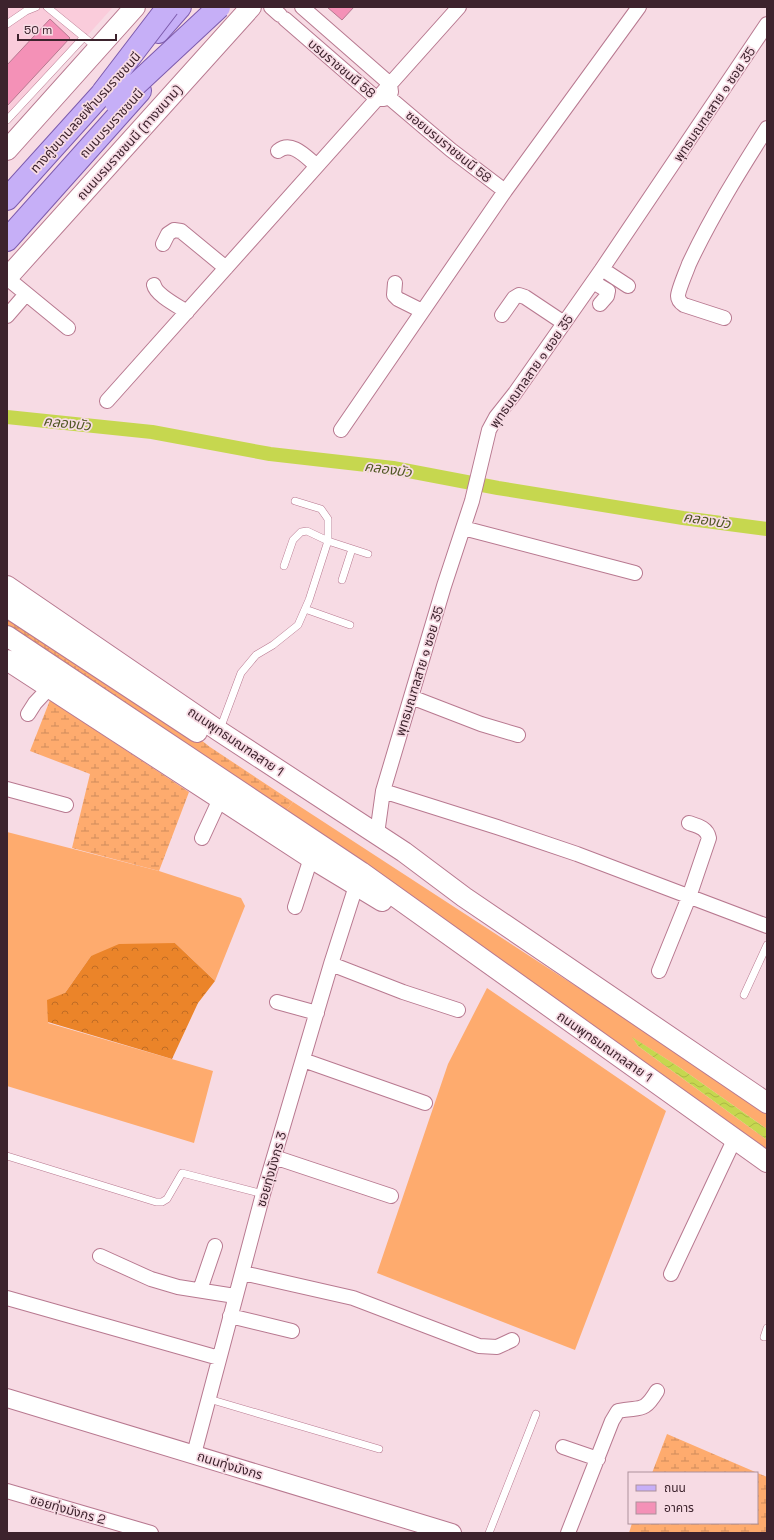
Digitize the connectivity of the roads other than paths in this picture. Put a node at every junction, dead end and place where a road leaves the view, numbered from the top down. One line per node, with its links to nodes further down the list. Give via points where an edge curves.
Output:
1 (36, 7): 15 (lane, via 26,10)
2 (47, 7): 17 (lane)
3 (135, 7): 17 (main road)
4 (169, 7): 19 (main road, bridge); 27 (main road)
5 (180, 7): 19 (main road, ทางคู่ขนานลอยฟ้าบรมราชชนนี, bridge)
6 (204, 7): 19 (main road, ทางคู่ขนานลอยฟ้าบรมราชชนนี, bridge)
7 (216, 7): 31 (main road, ถนนบรมราชชนนี)
8 (219, 7): 19 (main road, bridge)
9 (251, 7): 35 (main road, ถนนบรมราชชนนี (ทางขนาน))
10 (302, 7): 18 (street, บรมราชชนนี 58)
11 (459, 7): 13 (street)
12 (639, 7): 28 (street)
13 (448, 13): 18 (street)
14 (279, 14): 20 (street, บรมราชชนนี 58)
15 (7, 24)
16 (767, 24): 34 (street, พุทธมณฑลสาย ๑ ซอย 35)
17 (91, 43): 22 (lane); 24 (main road)
18 (390, 84): 20 (street); 21 (street, บรมราชชนนี 58)
19 (109, 97): 29 (main road, ทางคู่ขนานลอยฟ้าบรมราชชนนี); 30 (main road, ทางคู่ขนานลอยฟ้าบรมราชชนนี)
20 (376, 98): 21 (street, บรมราชชนนี 58); 26 (street)
21 (392, 100): 28 (street, ซอยบรมราชชนนี 58)
22 (7, 120)
23 (767, 128): 46 (street, via 735,177 699,244 678,295 679,301 684,305)
24 (7, 150)
25 (278, 151): 26 (street, via 289,146)
26 (317, 166): 33 (street)
27 (7, 188)
28 (505, 191): 43 (street)
29 (7, 199)
30 (7, 227)
31 (7, 240)
32 (162, 244): 33 (street, via 168,234 174,230 181,231)
33 (226, 268): 42 (street)
34 (602, 269): 36 (street, พุทธมณฑลสาย ๑ ซอย 35); 39 (street)
35 (7, 278): 40 (street)
36 (593, 282): 41 (street, via 608,291 608,296); 47 (street, พุทธมณฑลสาย ๑ ซอย 35)
37 (395, 283): 43 (street, via 394,295)
38 (154, 285): 42 (street, via 162,296)
39 (628, 286)
40 (26, 294): 45 (street); 48 (street)
41 (600, 304)
42 (187, 312): 49 (street)
43 (422, 312): 50 (street)
44 (502, 315): 47 (street, via 519,295)
45 (7, 316)
46 (724, 318)
47 (564, 323): 52 (street, พุทธมณฑลสาย ๑ ซอย 35, via 489,430)
48 (68, 328)
49 (107, 401)
50 (341, 430)
51 (295, 501): 53 (lane, via 322,509 328,519)
52 (463, 528): 57 (street); 66 (street, พุทธมณฑลสาย ๑ ซอย 35)
53 (328, 541): 54 (lane); 56 (lane, via 307,531 301,532 293,540); 61 (lane)
54 (352, 549): 55 (lane); 58 (lane)
55 (368, 554)
56 (284, 566)
57 (635, 573)
58 (342, 580)
59 (7, 586): 68 (main road, ถนนพุทธมณฑลสาย 1)
60 (7, 606): 68 (main road, ถนนพุทธมณฑลสาย 1)
61 (305, 609): 62 (lane); 68 (lane, via 298,624 256,656 241,673)
62 (350, 625)
63 (7, 636): 83 (main road, ถนนพุทธมณฑลสาย 1, via 354,868)
64 (7, 660): 65 (main road, ถนนพุทธมณฑลสาย 1)
65 (50, 687): 67 (street); 72 (main road, ถนนพุทธมณฑลสาย 1)
66 (411, 696): 69 (street, via 481,724); 71 (street, พุทธมณฑลสาย ๑ ซอย 35)
67 (28, 714)
68 (212, 734): 75 (main road, ถนนพุทธมณฑลสาย 1); 79 (main road, ถนนพุทธมณฑลสาย 1, via 386,854)
69 (518, 735)
70 (7, 789): 73 (street)
71 (383, 791): 75 (street, พุทธมณฑลสาย ๑ ซอย 35); 80 (street, via 497,826)
72 (220, 799): 76 (street); 77 (main road, ถนนพุทธมณฑลสาย 1)
73 (66, 805)
74 (689, 823): 80 (street, via 704,829 709,838)
75 (377, 834): 79 (main road, ถนนพุทธมณฑลสาย 1)
76 (202, 838)
77 (312, 858): 78 (main road, ถนนพุทธมณฑลสาย 1); 81 (street)
78 (356, 886): 83 (main road, ถนนพุทธมณฑลสาย 1, via 397,910); 85 (street, ซอยทุ่งมังกร 3)
79 (464, 897): 92 (main road, ถนนพุทธมณฑลสาย 1)
80 (689, 897): 82 (street); 86 (street)
81 (295, 907)
82 (767, 926)
83 (441, 930): 94 (main road, ถนนพุทธมณฑลสาย 1)
84 (767, 945): 87 (lane)
85 (331, 964): 89 (street); 90 (street, ซอยทุ่งมังกร 3)
86 (659, 971)
87 (744, 995)
88 (277, 1002): 90 (street)
89 (458, 1010)
90 (317, 1013): 91 (street, ซอยทุ่งมังกร 3)
91 (303, 1060): 93 (street); 96 (street, ซอยทุ่งมังกร 3)
92 (767, 1103)
93 (424, 1104)
94 (735, 1138): 97 (main road, ถนนพุทธมณฑลสาย 1); 103 (street)
95 (7, 1156): 98 (lane, via 156,1202 167,1199 182,1173)
96 (274, 1157): 98 (street, ซอยทุ่งมังกร 3); 99 (street)
97 (767, 1162)
98 (262, 1194): 102 (street, ซอยทุ่งมังกร 3)
99 (391, 1196)
100 (215, 1246): 104 (street)
101 (100, 1256): 104 (street, via 162,1282)
102 (243, 1273): 105 (street, ซอยทุ่งมังกร 3); 111 (street, via 353,1298 479,1346 497,1347)
103 (671, 1274)
104 (200, 1290): 105 (street)
105 (236, 1296): 107 (street, ซอยทุ่งมังกร 3)
106 (7, 1298): 112 (street)
107 (230, 1316): 109 (street); 112 (street, ซอยทุ่งมังกร 3)
108 (767, 1328): 110 (lane)
109 (292, 1331)
110 (764, 1338)
111 (512, 1340)
112 (220, 1358): 115 (street, ซอยทุ่งมังกร 3)
113 (657, 1391): 120 (street, via 644,1407 618,1411)
114 (7, 1398): 119 (street, ถนนทุ่งมังกร)
115 (208, 1399): 118 (lane); 119 (street, ซอยทุ่งมังกร 3)
116 (536, 1414): 124 (lane)
117 (563, 1447): 120 (street)
118 (379, 1449)
119 (194, 1454): 123 (street, ถนนทุ่งมังกร)
120 (598, 1459): 125 (street)
121 (7, 1491): 122 (street, ซอยทุ่งมังกร 2)
122 (152, 1533)
123 (452, 1533)
124 (489, 1533)
125 (568, 1533)

